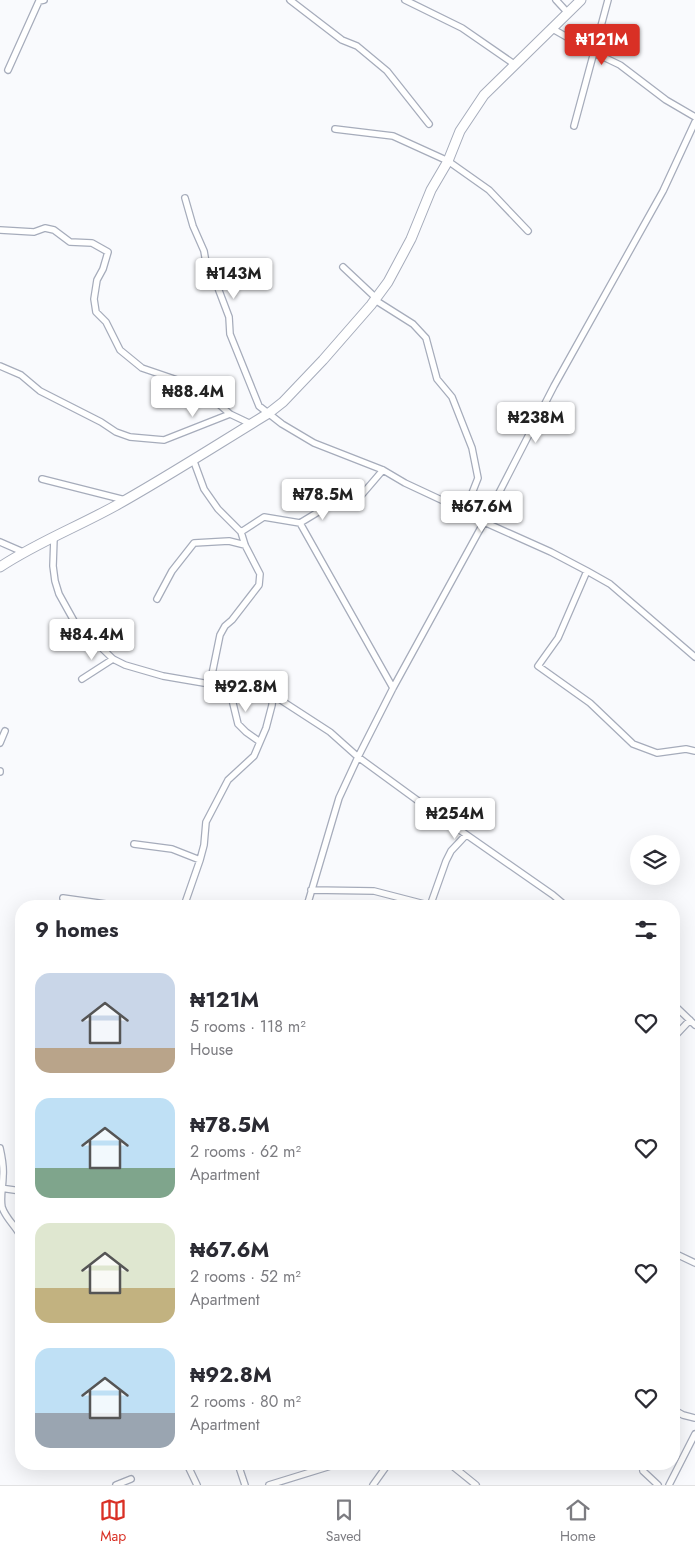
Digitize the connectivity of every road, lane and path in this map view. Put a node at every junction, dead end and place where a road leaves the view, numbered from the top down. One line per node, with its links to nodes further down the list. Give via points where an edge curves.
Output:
1 (44, 0): 11 (street, via 39,1)
2 (290, 0): 14 (street, via 342,40 357,46 387,72)
3 (405, 0): 10 (street, via 462,28)
4 (556, 0): 7 (street)
5 (581, 0): 7 (street)
6 (608, 0): 9 (street)
7 (568, 13): 8 (street)
8 (551, 28): 9 (street); 10 (street)
9 (595, 53): 12 (street, via 620,65); 15 (street)
10 (514, 64): 17 (street, via 484,96 460,131)
11 (8, 70)
12 (695, 118)
13 (695, 122): 32 (street, via 663,191 554,386)
14 (429, 124)
15 (574, 126)
16 (334, 129): 17 (street, via 393,136)
17 (448, 161): 20 (street, via 489,190); 22 (street, via 411,239)
18 (185, 198): 24 (street, via 204,250 209,280 218,288 244,370 259,406)
19 (0, 230): 25 (street, via 34,232 45,228 54,230 70,242 92,243 108,252 97,280 94,299 96,312 106,322 120,350 142,368 206,392)
20 (528, 231)
21 (343, 267): 22 (street)
22 (375, 300): 24 (street, via 323,360); 31 (street, via 413,324 426,338 437,379 452,397 472,448 478,478)
23 (0, 366): 25 (street, via 21,375 40,391 130,437 164,440)
24 (269, 413): 26 (street); 28 (street, via 314,443)
25 (230, 414): 26 (street)
26 (251, 424): 27 (street)
27 (193, 459): 30 (street); 34 (street, via 204,489)
28 (383, 470): 31 (street); 33 (street, via 359,498 333,503)
29 (42, 479): 30 (street)
30 (125, 500): 35 (street)
31 (466, 511): 32 (street)
32 (484, 522): 40 (street); 47 (street)
33 (300, 523): 34 (street, via 264,517); 47 (street)
34 (241, 532): 37 (street)
35 (54, 538): 38 (street); 43 (street, via 53,566 59,594 74,621)
36 (0, 542): 38 (street)
37 (245, 545): 41 (street, via 229,541 194,543 172,571); 45 (street, via 260,574 259,585 220,635)
38 (23, 552): 39 (street)
39 (0, 567)
40 (587, 571): 42 (street, via 610,584); 52 (street, via 558,638 538,666 590,702 633,744 656,753 686,748)
41 (157, 599)
42 (695, 657)
43 (113, 659): 44 (street); 45 (street, via 163,676)
44 (82, 679)
45 (210, 684): 46 (street)
46 (229, 688): 48 (street); 50 (street, via 238,724)
47 (393, 688): 53 (street)
48 (273, 695): 50 (street); 53 (street, via 330,732)
49 (5, 731): 51 (street)
50 (260, 742): 56 (street, via 254,756 228,780 206,822)
51 (0, 744)
52 (695, 751)
53 (358, 757): 54 (street); 57 (street, via 339,798)
54 (466, 835): 63 (street, via 446,861); 64 (street)
55 (134, 844): 56 (street, via 172,849)
56 (200, 860): 60 (street)
57 (311, 890): 61 (street); 62 (street, via 374,891)
58 (63, 898): 59 (street)
59 (77, 900)
60 (186, 900)
61 (308, 900)
62 (408, 900)
63 (433, 900)
64 (559, 900)
65 (680, 1011): 66 (street)
66 (690, 1020): 67 (street); 68 (street)
67 (695, 1025)
68 (680, 1031)
69 (0, 1148): 70 (street)
70 (1, 1188): 71 (street); 72 (street, via 6,1217)
71 (15, 1190)
72 (15, 1227)
73 (680, 1256): 74 (street)
74 (695, 1263)
75 (680, 1413): 76 (street)
76 (695, 1418)
77 (695, 1434): 78 (street)
78 (680, 1463)
79 (190, 1470): 88 (street)
80 (240, 1470): 89 (street)
81 (307, 1470): 90 (street)
82 (384, 1470): 91 (street)
83 (457, 1470): 92 (street)
84 (643, 1470): 93 (street)
85 (677, 1470): 94 (street)
86 (130, 1479): 87 (street)
87 (116, 1485)
88 (197, 1485)
89 (245, 1485)
90 (269, 1485)
91 (373, 1485)
92 (476, 1485)
93 (658, 1485)
94 (669, 1485)

